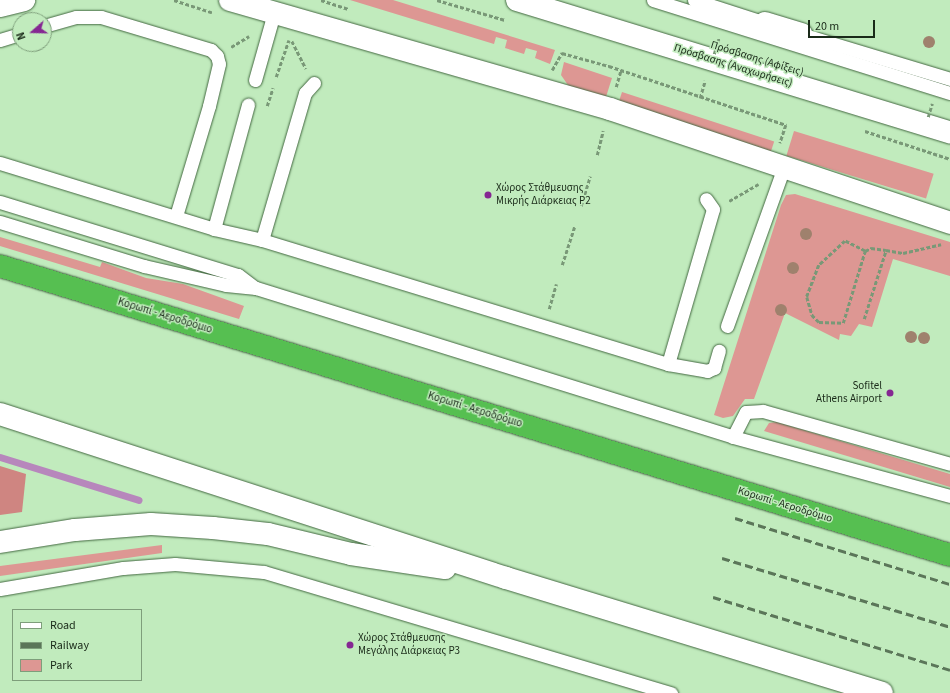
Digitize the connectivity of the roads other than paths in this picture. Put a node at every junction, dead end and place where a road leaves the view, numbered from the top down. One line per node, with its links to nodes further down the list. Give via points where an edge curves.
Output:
1 (24, 0): 6 (street)
2 (517, 0): 20 (street, Πρόσβασης (Αναχωρήσεις))
3 (564, 0): 19 (street, Πρόσβασης (Αφίξεις))
4 (653, 0): 17 (lane)
5 (694, 0): 9 (lane)
6 (0, 6)
7 (224, 7): 8 (street)
8 (274, 13): 15 (lane); 22 (street, via 610,109)
9 (765, 23): 11 (street)
10 (52, 24): 25 (lane, via 76,17 101,17 211,50 216,56 220,64)
11 (801, 34): 14 (lane)
12 (12, 36): 13 (lane)
13 (0, 40)
14 (950, 79)
15 (255, 80)
16 (314, 83): 29 (lane, via 305,93)
17 (950, 94)
18 (248, 105): 27 (lane)
19 (950, 117)
20 (950, 132)
21 (0, 163): 25 (lane)
22 (776, 167): 28 (street); 32 (lane)
23 (0, 202): 31 (lane, via 238,275)
24 (710, 204): 34 (lane)
25 (176, 216): 27 (lane)
26 (0, 222): 31 (lane, via 226,285)
27 (214, 229): 29 (lane)
28 (949, 231)
29 (262, 240): 34 (lane)
30 (0, 266): 40 (highway, Κορωπί - Αεροδρόμιο)
31 (256, 288): 36 (lane)
32 (727, 326)
33 (719, 351): 34 (lane, via 714,368 707,371)
34 (668, 364)
35 (0, 414): 41 (street)
36 (733, 437): 37 (lane, via 746,412 763,411); 38 (lane)
37 (950, 464)
38 (950, 496)
39 (0, 542): 41 (street, via 75,530 151,524 213,528)
40 (950, 555)
41 (506, 578): 44 (street)
42 (0, 590): 43 (lane, via 131,567 208,565 264,572)
43 (671, 693)
44 (882, 693)

